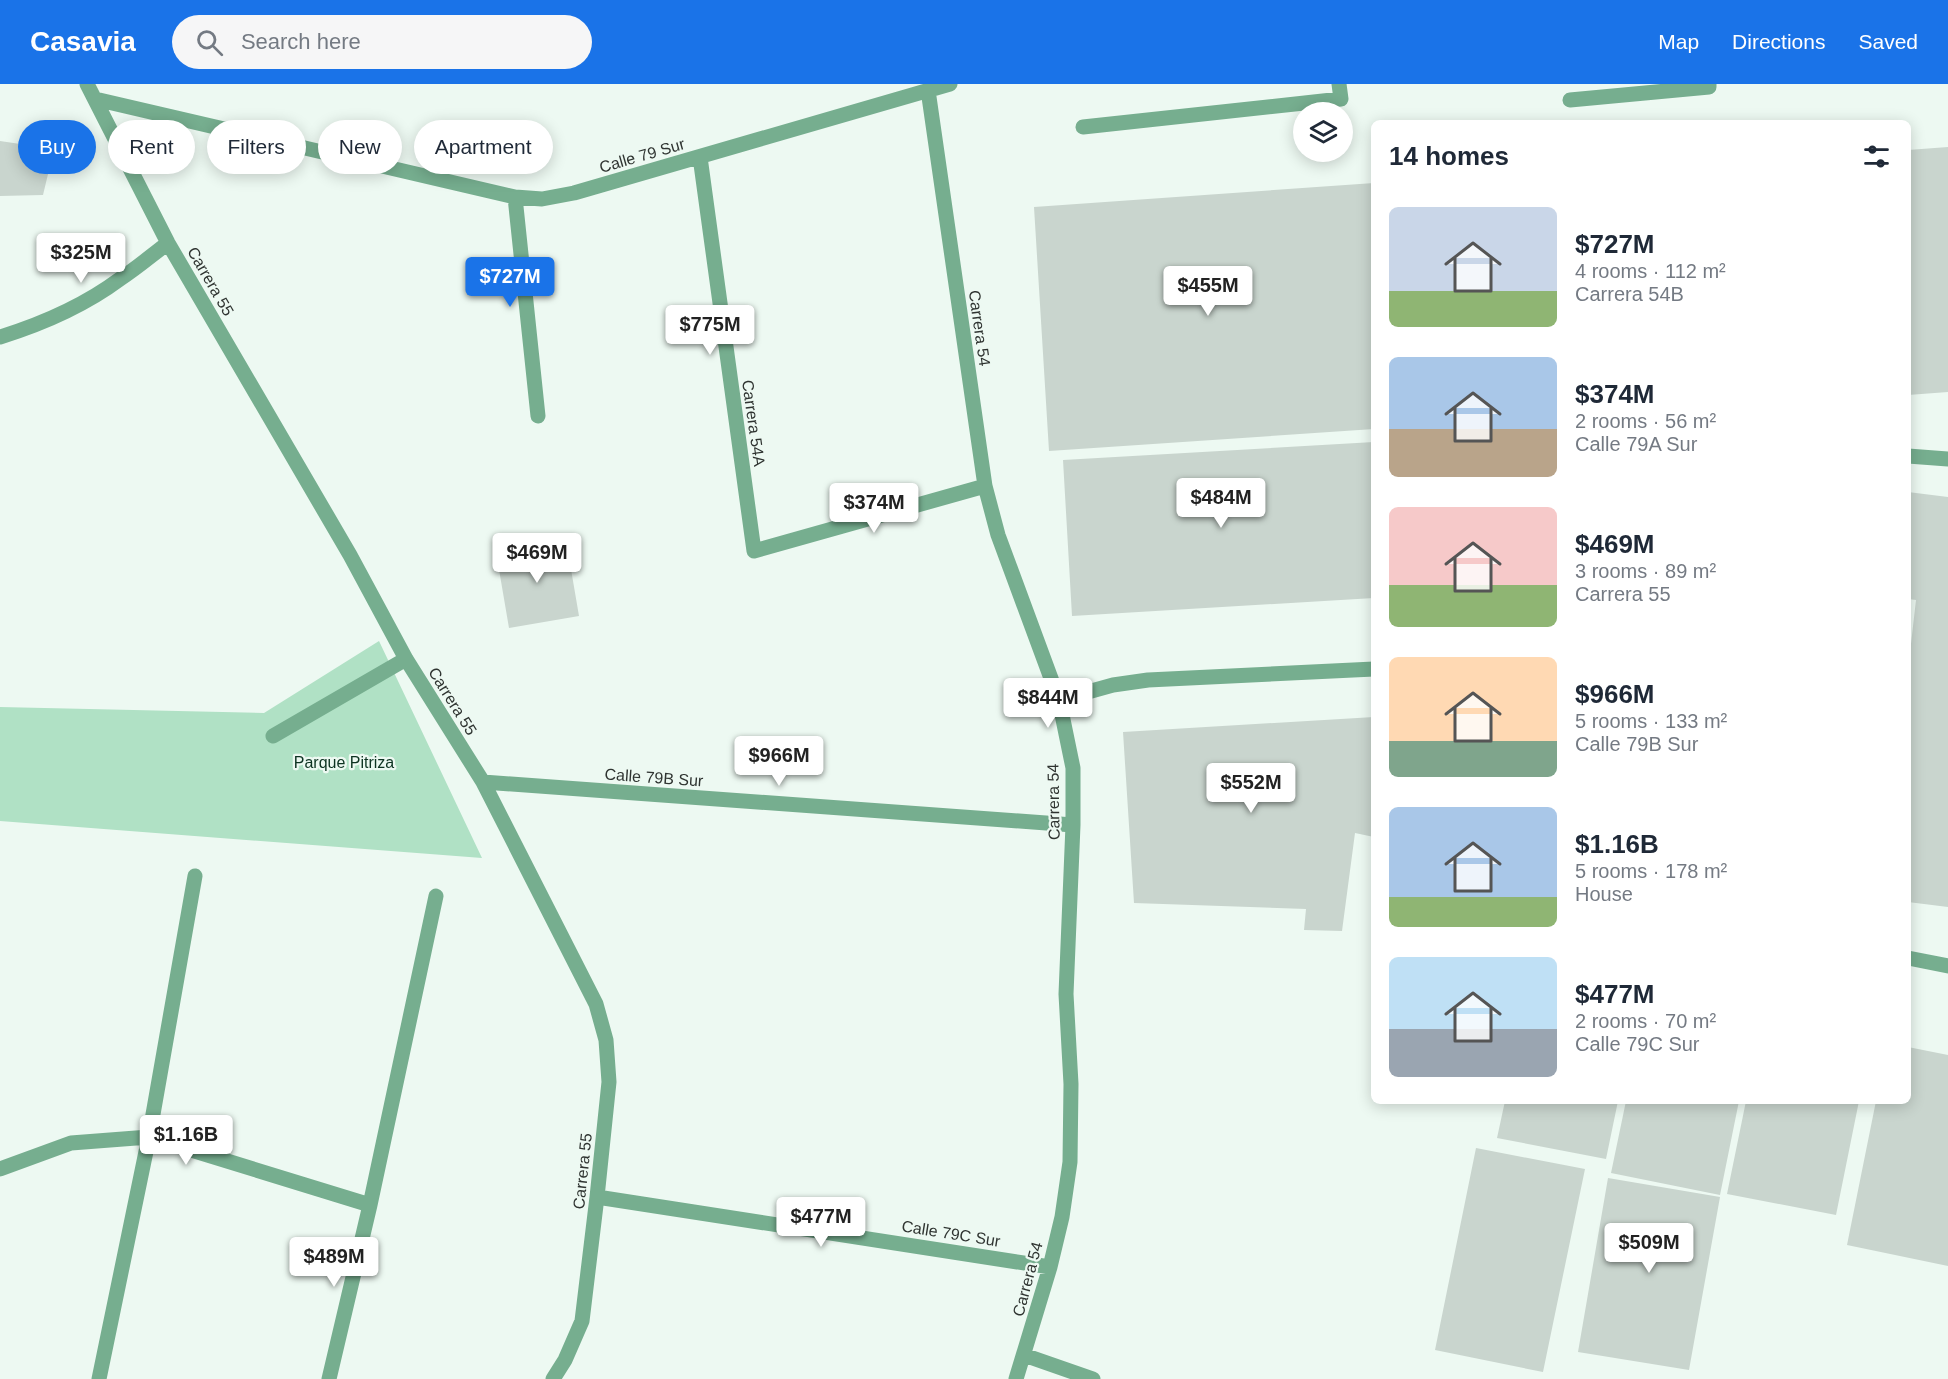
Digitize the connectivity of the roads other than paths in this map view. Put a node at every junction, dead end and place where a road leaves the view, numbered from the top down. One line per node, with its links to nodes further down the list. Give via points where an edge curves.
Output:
1 (87, 84): 6 (street, Carrera 55)
2 (950, 84): 5 (street, Calle 79 Sur)
3 (1339, 84): 8 (street, via 1341,99)
4 (1709, 84): 7 (street)
5 (928, 90): 9 (street, Calle 79 Sur); 16 (street, Carrera 54)
6 (95, 99): 10 (street, Calle 79 Sur); 11 (street, Carrera 55)
7 (1570, 100)
8 (1083, 127)
9 (700, 157): 10 (street, Calle 79 Sur, via 574,193 543,199); 16 (street, Carrera 54A, via 754,551)
10 (515, 197): 13 (street)
11 (168, 243): 12 (street, via 119,281 77,305); 17 (street, Carrera 55, via 350,555)
12 (0, 337)
13 (538, 416)
14 (1911, 456): 15 (street)
15 (1948, 459)
16 (985, 486): 19 (street, Carrera 54)
17 (406, 659): 20 (street); 21 (street, Carrera 55)
18 (1371, 669): 19 (street, via 1148,680)
19 (1059, 700): 22 (street, Carrera 54, via 1072,768)
20 (273, 736)
21 (483, 783): 22 (street, Calle 79B Sur); 29 (street, Carrera 55, via 596,1004 606,1040 609,1082)
22 (1073, 825): 31 (street, Carrera 54, via 1066,994 1070,1162)
23 (195, 876): 27 (street)
24 (436, 896): 30 (street)
25 (1911, 959): 26 (street)
26 (1948, 966)
27 (148, 1137): 28 (street, via 71,1143); 30 (street); 33 (street)
28 (0, 1169)
29 (597, 1197): 31 (street, Calle 79C Sur); 35 (street, Carrera 55, via 582,1321 566,1360)
30 (370, 1205): 34 (street)
31 (1050, 1267): 32 (street, Carrera 54)
32 (1024, 1355): 36 (street, Carrera 54); 37 (street)
33 (99, 1379)
34 (329, 1379)
35 (553, 1379)
36 (1016, 1379)
37 (1093, 1379)

